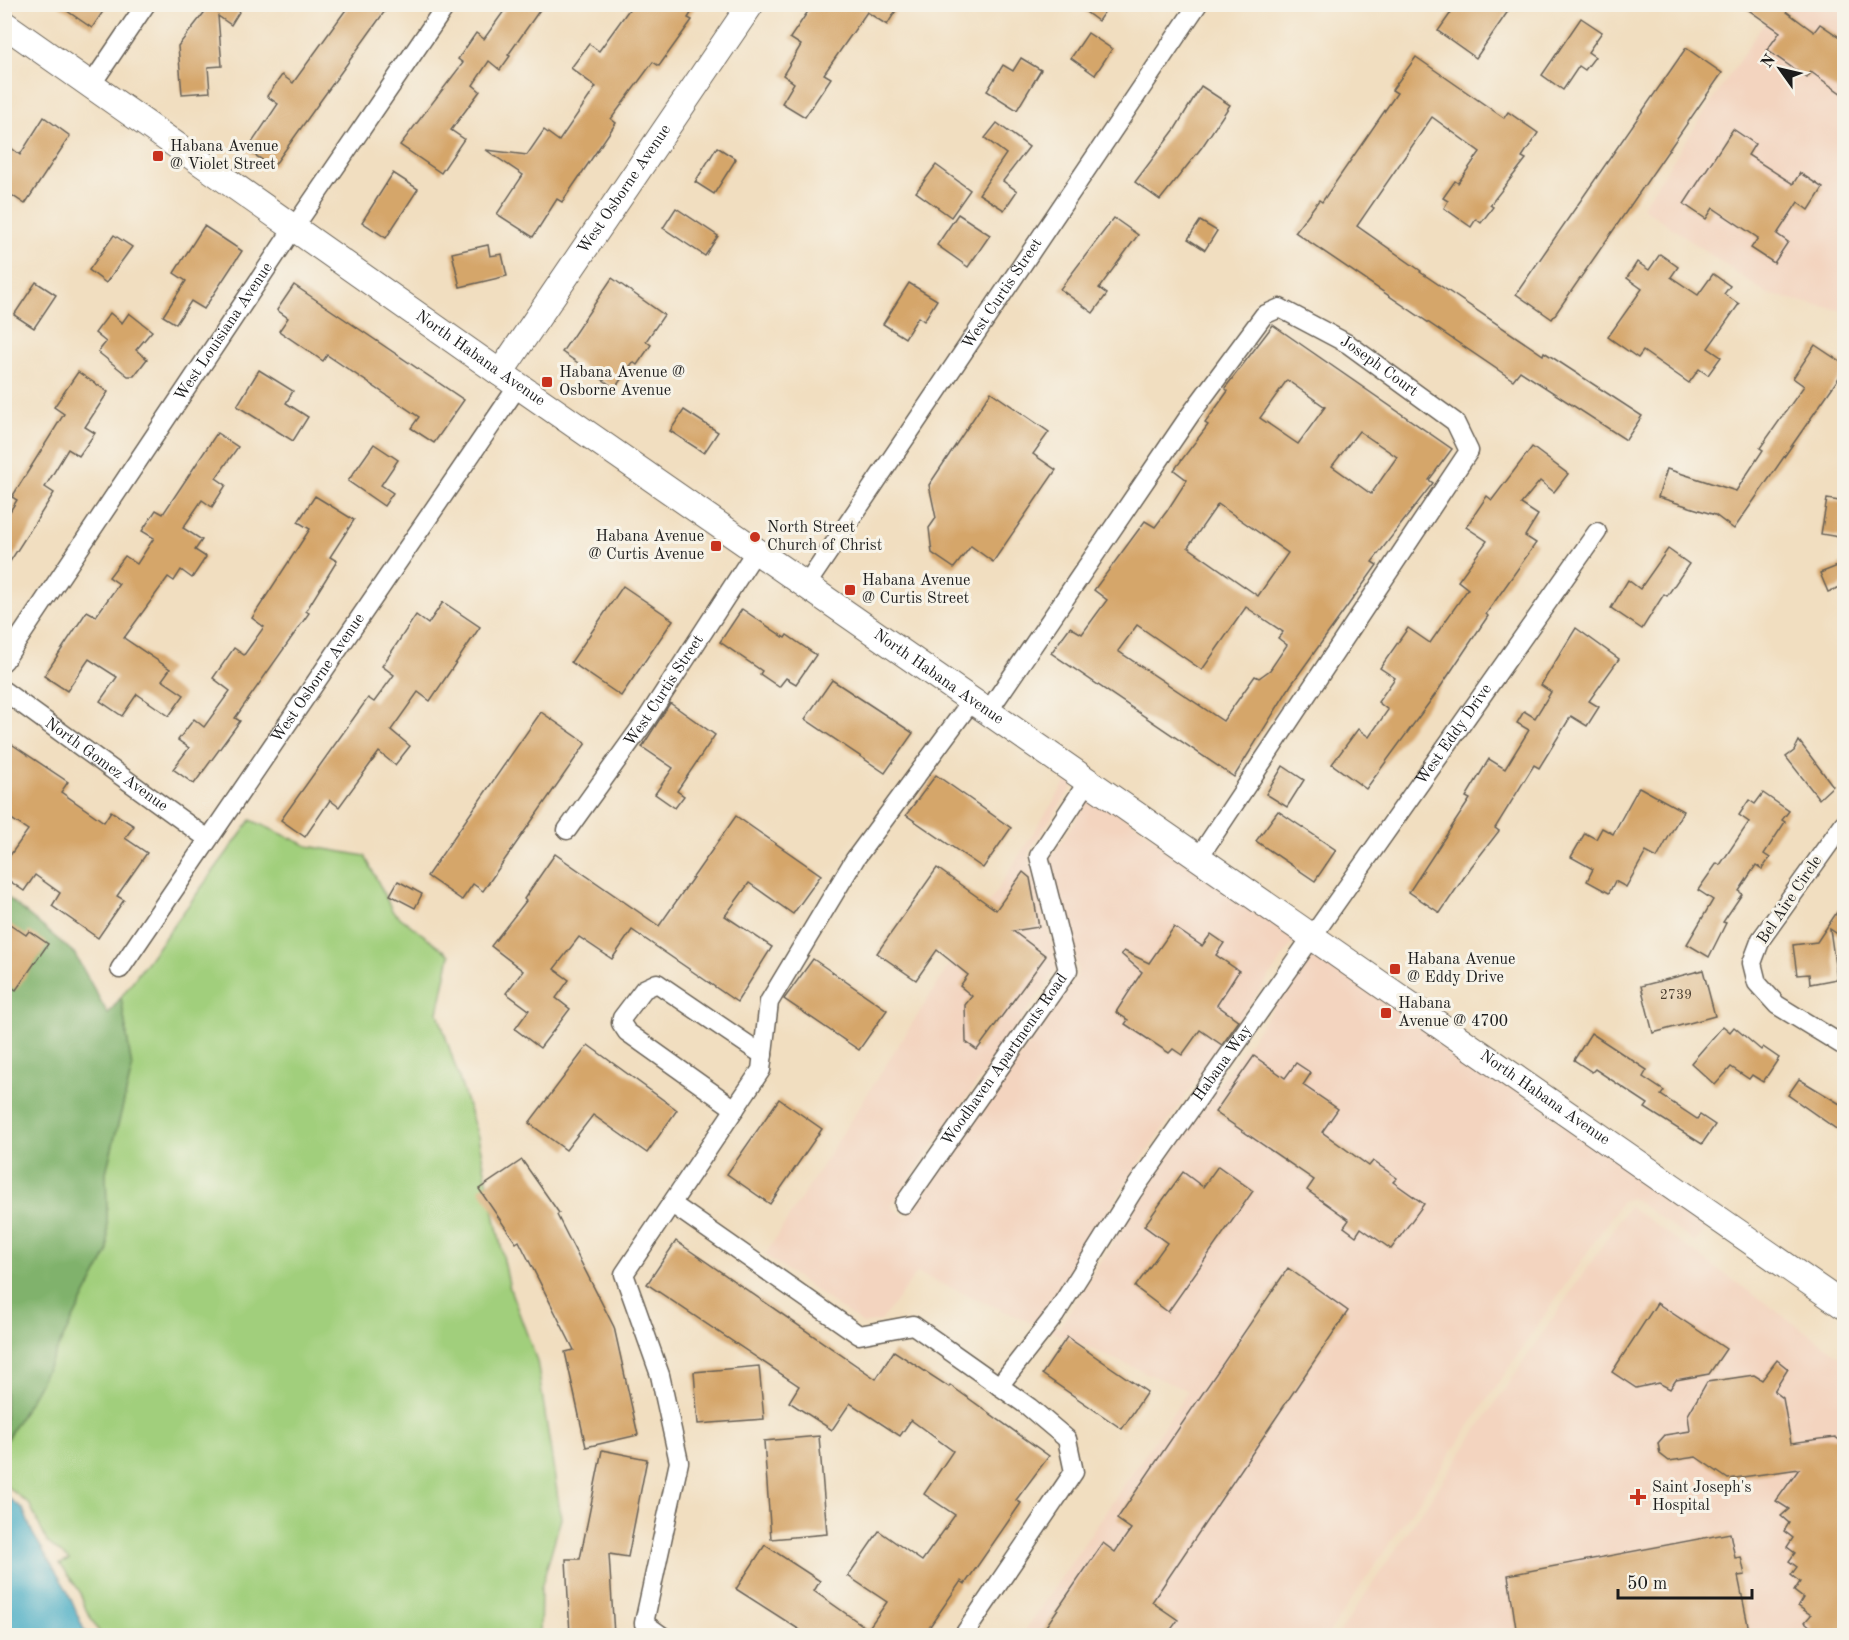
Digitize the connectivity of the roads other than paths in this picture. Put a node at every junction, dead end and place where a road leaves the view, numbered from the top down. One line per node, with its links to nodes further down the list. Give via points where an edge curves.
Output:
1 (146, 4): 6 (street)
2 (447, 4): 7 (street, West Louisiana Avenue)
3 (750, 4): 8 (street, West Osborne Avenue)
4 (1198, 4): 11 (street, West Curtis Street)
5 (4, 24): 6 (street, North Habana Avenue)
6 (91, 85): 7 (street, North Habana Avenue)
7 (293, 229): 8 (street, North Habana Avenue); 12 (street, West Louisiana Avenue)
8 (509, 379): 10 (street, North Habana Avenue); 18 (street, West Osborne Avenue)
9 (1597, 532): 20 (street, West Eddy Drive)
10 (757, 549): 11 (street, North Habana Avenue); 17 (street, West Curtis Street, via 646,720)
11 (807, 584): 14 (street, North Habana Avenue)
12 (4, 661)
13 (4, 692): 18 (street, North Gomez Avenue)
14 (981, 705): 15 (street, North Habana Avenue); 19 (street, Joseph Court, via 1264,315 1280,308 1348,344 1455,422 1469,451); 23 (street, via 855,859 769,1002)
15 (1089, 780): 19 (street, North Habana Avenue); 26 (street, Woodhaven Apartments Road, via 1039,856 1068,970)
16 (1845, 823): 22 (street, Bel Aire Circle, via 1761,939 1752,963 1757,983 1777,1005)
17 (567, 830)
18 (208, 839): 21 (street, West Osborne Avenue)
19 (1199, 857): 20 (street, North Habana Avenue)
20 (1311, 936): 27 (street, North Habana Avenue); 28 (street, Habana Way, via 1133,1191 1055,1315)
21 (120, 969)
22 (1845, 1046)
23 (763, 1055): 24 (street, via 761,1070); 24 (street, via 657,983 644,989 622,1018 627,1032)
24 (735, 1109): 25 (street)
25 (672, 1204): 28 (street, via 859,1335 913,1325); 29 (street, via 624,1274 660,1375 679,1462 644,1623)
26 (904, 1204)
27 (1845, 1306)
28 (999, 1386): 30 (street, via 1067,1439 1074,1472)
29 (662, 1635)
30 (963, 1635)

